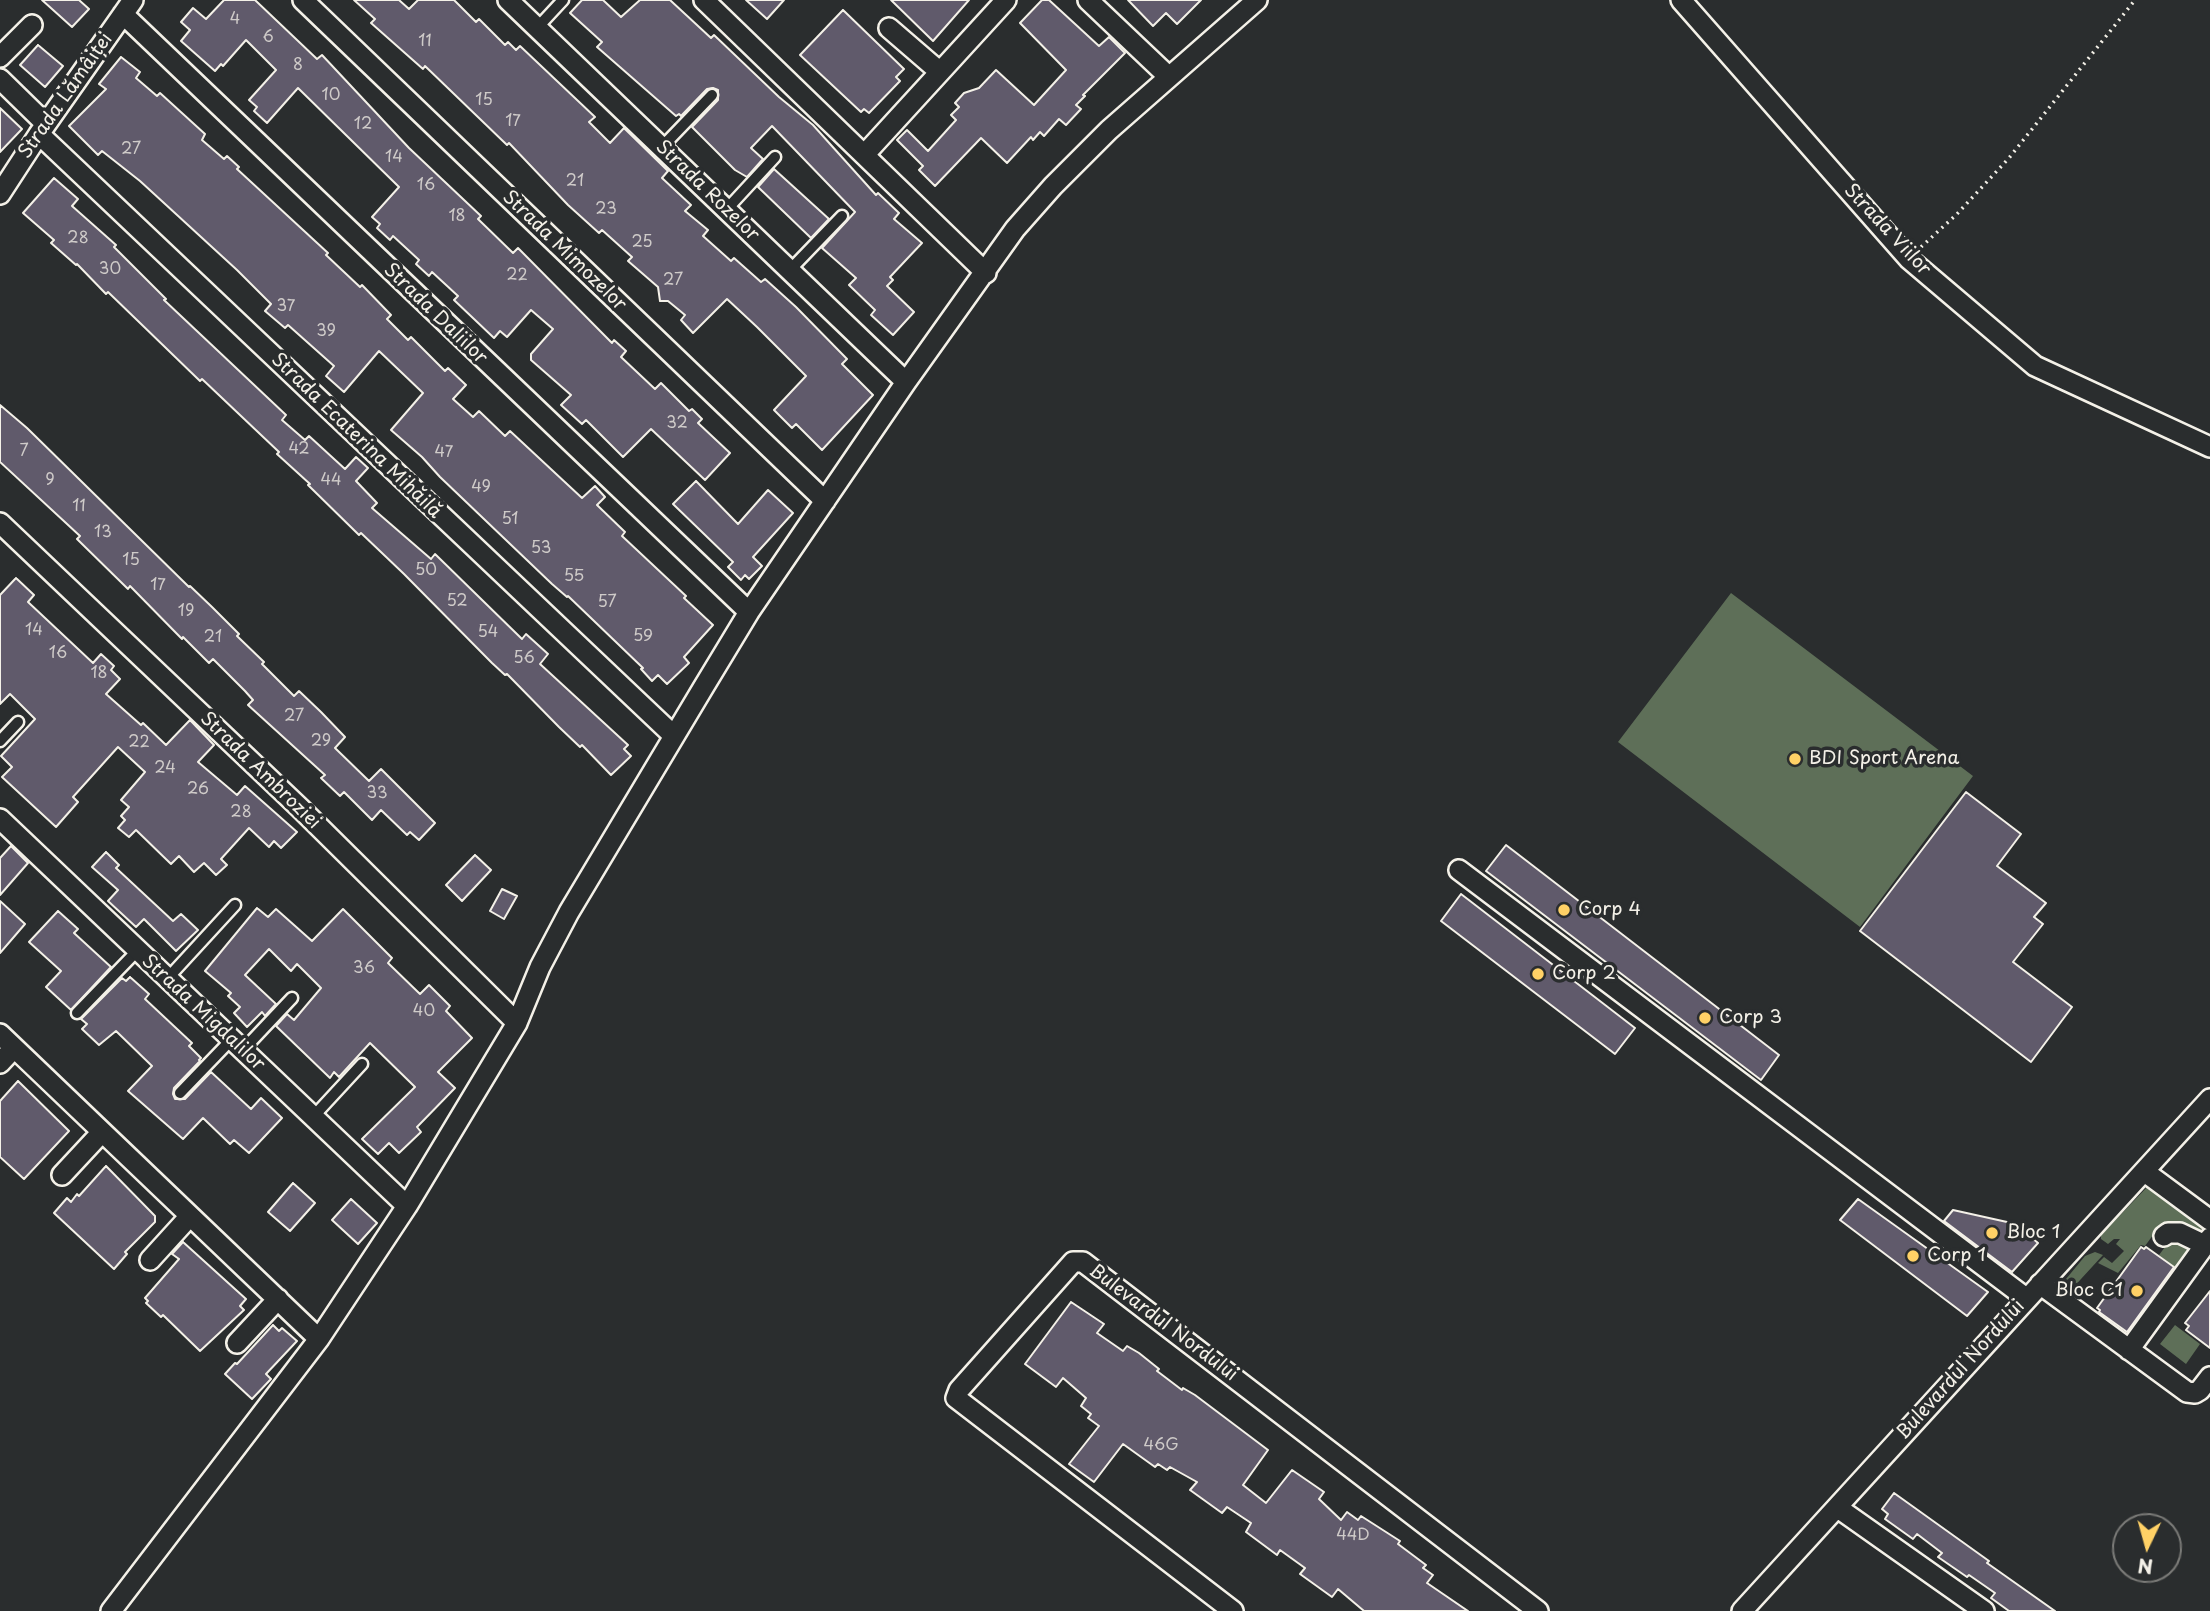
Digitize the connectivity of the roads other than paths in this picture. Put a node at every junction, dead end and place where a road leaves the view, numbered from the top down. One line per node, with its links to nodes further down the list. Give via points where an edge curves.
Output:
1 (303, 0): 29 (street, Strada Mimozelor)
2 (508, 0): 11 (street, Strada Rozelor)
3 (563, 0): 11 (lane)
4 (704, 0): 20 (street)
5 (1006, 0): 14 (street)
6 (1088, 0): 15 (street)
7 (1257, 0): 15 (street)
8 (1681, 0): 28 (street, Strada Viilor, via 1909,259 2035,366)
9 (128, 7): 18 (street, Strada Lămâiței); 31 (street, Strada Daliilor)
10 (32, 25): 13 (street)
11 (537, 28): 19 (street, Strada Rozelor)
12 (889, 28): 14 (street)
13 (0, 57)
14 (940, 72): 20 (street)
15 (1169, 78): 26 (street, via 1053,186 1015,229)
16 (2, 85): 18 (street, Strada Ecaterina Mihăilă)
17 (712, 96): 19 (lane)
18 (42, 129): 22 (street, Strada Lămâiței); 33 (street, Strada Ecaterina Mihăilă)
19 (662, 147): 23 (street, Strada Rozelor)
20 (865, 154): 26 (street)
21 (775, 158): 23 (lane)
22 (0, 194)
23 (726, 209): 25 (street, Strada Rozelor)
24 (842, 216): 25 (lane)
25 (790, 270): 27 (street, Strada Rozelor)
26 (986, 273): 27 (street)
27 (906, 382): 29 (street)
28 (2210, 447)
29 (825, 501): 31 (street)
30 (0, 523): 42 (street, Strada Ambroziei, via 300,808)
31 (749, 612): 33 (street)
32 (18, 722): 34 (lane)
33 (674, 736): 42 (street, via 569,912)
34 (0, 741)
35 (0, 819): 38 (street, Strada Migdalilor)
36 (1459, 870): 60 (street)
37 (235, 905): 39 (lane)
38 (136, 951): 39 (street, Strada Migdalilor); 41 (lane)
39 (167, 979): 44 (street, Strada Migdalilor)
40 (292, 998): 44 (lane)
41 (77, 1013)
42 (517, 1023): 53 (street)
43 (7, 1041): 45 (street); 50 (street)
44 (237, 1045): 47 (lane); 49 (street, Strada Migdalilor)
45 (0, 1063)
46 (362, 1064): 49 (lane)
47 (180, 1093)
48 (2210, 1099): 51 (street, Bulevardul Nordului)
49 (313, 1117): 53 (street, Strada Migdalilor)
50 (102, 1132): 52 (street); 54 (street)
51 (2145, 1172): 55 (street); 59 (street, Bulevardul Nordului)
52 (62, 1175)
53 (407, 1206): 62 (street)
54 (190, 1216): 58 (street); 61 (street)
55 (2210, 1220)
56 (2164, 1236): 57 (street, via 2180,1233)
57 (2207, 1241): 64 (street)
58 (150, 1259)
59 (2040, 1284): 60 (street, Bulevardul Nordului); 64 (street)
60 (2026, 1298): 66 (street, Bulevardul Nordului)
61 (278, 1299): 62 (street); 63 (street)
62 (319, 1339): 67 (street)
63 (237, 1343)
64 (2129, 1350): 65 (street, via 2191,1393 2200,1390)
65 (2210, 1377)
66 (1838, 1508): 70 (street, Bulevardul Nordului); 71 (street)
67 (111, 1611)
68 (1233, 1611): 69 (street, Bulevardul Nordului, via 956,1398 1073,1262 1083,1262)
69 (1538, 1611)
70 (1742, 1611)
71 (1984, 1611)

